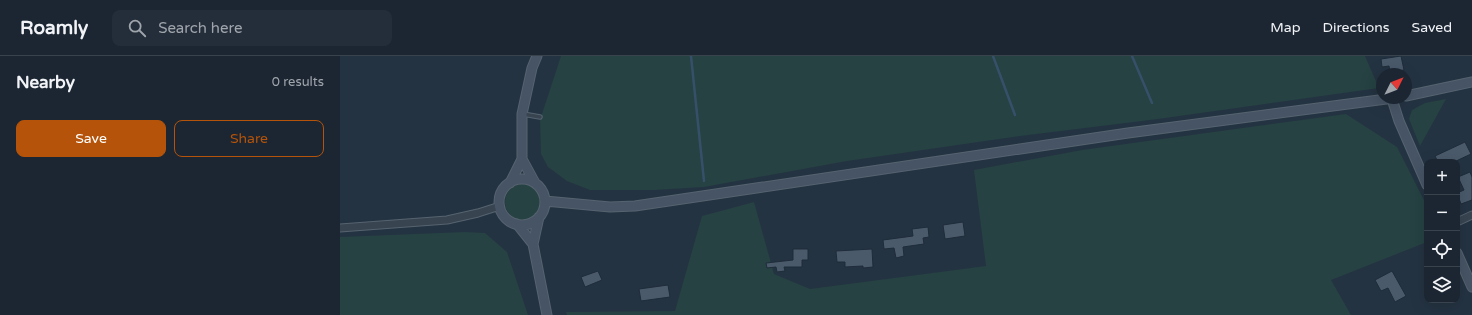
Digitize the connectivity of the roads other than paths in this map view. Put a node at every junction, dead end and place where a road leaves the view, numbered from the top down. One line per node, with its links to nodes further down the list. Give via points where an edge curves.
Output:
1 (537, 56): 6 (street)
2 (1472, 82): 3 (street)
3 (1412, 95)
4 (1376, 100): 12 (street, via 1128,133 635,206 610,207)
5 (1395, 104): 9 (street, via 1399,121)
6 (522, 114): 7 (lane); 8 (street)
7 (540, 117)
8 (522, 159): 10 (street); 11 (street)
9 (1424, 178)
10 (510, 183): 11 (street, via 522,179); 13 (street, via 501,193)
11 (535, 183): 12 (street)
12 (545, 201): 15 (street)
13 (500, 206): 17 (street, via 505,217); 18 (street, via 447,220)
14 (1472, 215): 16 (street)
15 (539, 217): 17 (street, via 530,224); 19 (street)
16 (1460, 221)
17 (517, 224): 19 (street)
18 (340, 228)
19 (533, 244): 22 (street)
20 (1460, 260): 21 (street)
21 (1472, 286)
22 (547, 315)

